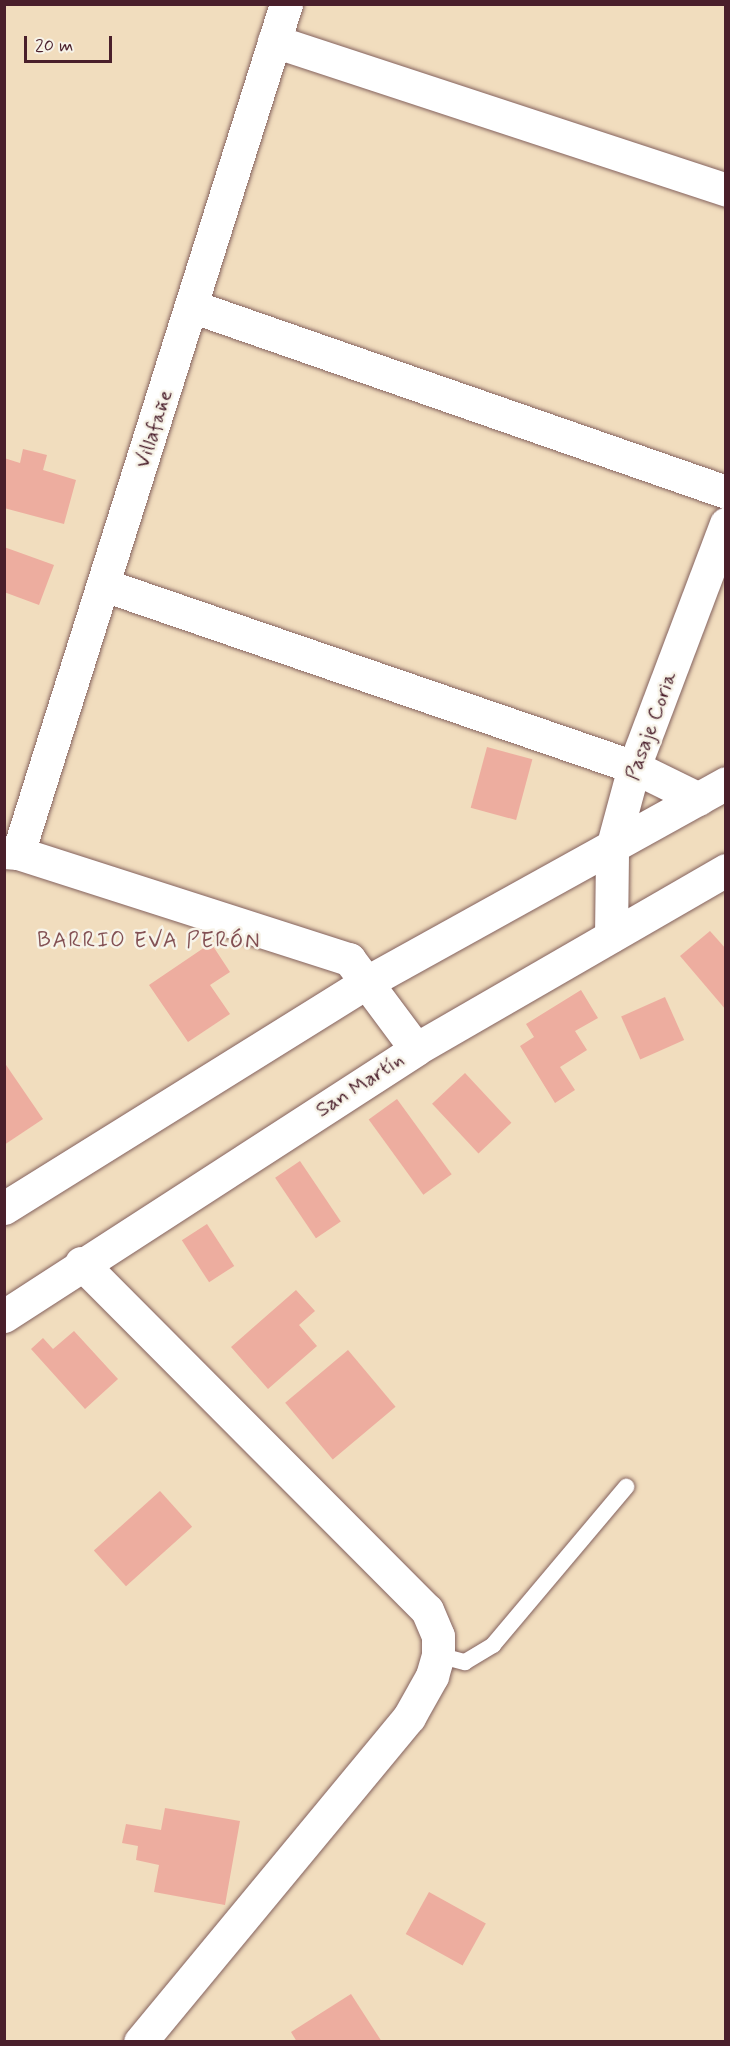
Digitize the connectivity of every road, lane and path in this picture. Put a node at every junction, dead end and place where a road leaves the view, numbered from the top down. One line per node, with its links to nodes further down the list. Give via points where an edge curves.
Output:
1 (286, 4): 2 (street, Villafañe)
2 (274, 41): 3 (street); 4 (street, Villafañe)
3 (726, 190)
4 (194, 307): 5 (street); 7 (street, Villafañe)
5 (726, 492)
6 (726, 524): 8 (street, Pasaje Coria)
7 (104, 585): 8 (street); 11 (street, Villafañe)
8 (634, 767): 9 (street); 10 (street, Pasaje Coria)
9 (712, 791): 10 (street)
10 (612, 848): 13 (street, Pasaje Coria); 14 (street)
11 (11, 853): 14 (street, via 349,959)
12 (726, 870): 13 (street, San Martín)
13 (612, 936): 15 (street, San Martín)
14 (369, 981): 15 (street); 16 (street)
15 (416, 1049): 17 (street, San Martín)
16 (4, 1208)
17 (81, 1263): 18 (street, San Martín); 20 (street, via 427,1610 438,1636)
18 (4, 1316)
19 (626, 1487): 20 (lane, via 493,1645 465,1662)
20 (438, 1655): 21 (street, via 432,1676 409,1717)
21 (140, 2042)

